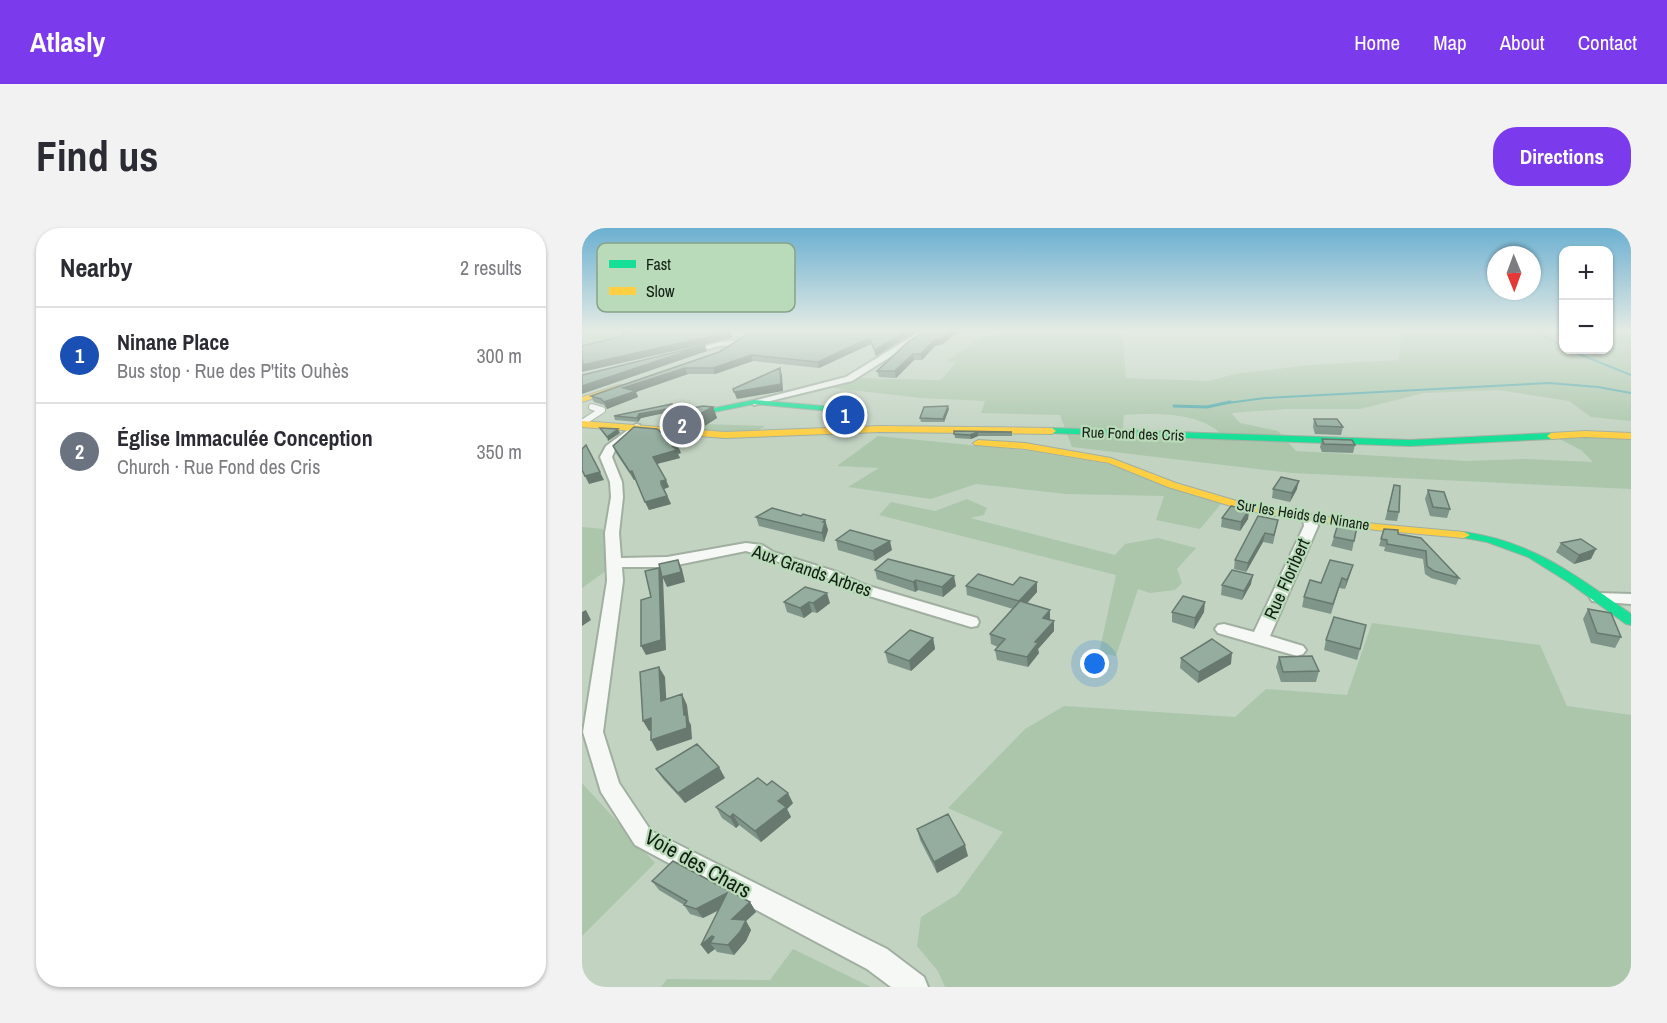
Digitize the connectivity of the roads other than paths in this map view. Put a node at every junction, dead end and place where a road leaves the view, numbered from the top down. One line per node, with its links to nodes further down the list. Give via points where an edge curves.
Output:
1 (869, 366): 3 (street, via 836,384)
2 (633, 383): 4 (street)
3 (778, 399): 5 (street, via 832,409 836,411); 7 (street)
4 (587, 404): 6 (lane, via 601,411)
5 (835, 423): 8 (street); 9 (street)
6 (582, 424): 7 (street)
7 (636, 427): 9 (street, Rue Fond des Cris, via 696,435); 12 (street, Voie des Chars, via 610,448 606,457 616,482 612,532)
8 (852, 431): 9 (street, Rue Fond des Cris); 10 (street, Rue Fond des Cris, via 1021,429 1410,443 1585,434); 11 (street, Sur les Heids de Ninane, via 1025,446 1111,461 1245,507)
9 (809, 433)
10 (1631, 436)
11 (1310, 519): 13 (street, Sur les Heids de Ninane, via 1506,542 1549,562); 18 (street, Rue Floribert, via 1311,526)
12 (615, 563): 16 (street, Aux Grands Arbres, via 667,562 757,548 843,578 859,588); 20 (street, Voie des Chars, via 593,732 609,786 643,838 877,959)
13 (1599, 598): 14 (street); 15 (street, Sur les Heids de Ninane)
14 (1631, 599)
15 (1631, 621)
16 (972, 622)
17 (1224, 629): 18 (street, Rue Floribert)
18 (1260, 639): 19 (street, Rue Floribert)
19 (1297, 650)
20 (914, 987)

